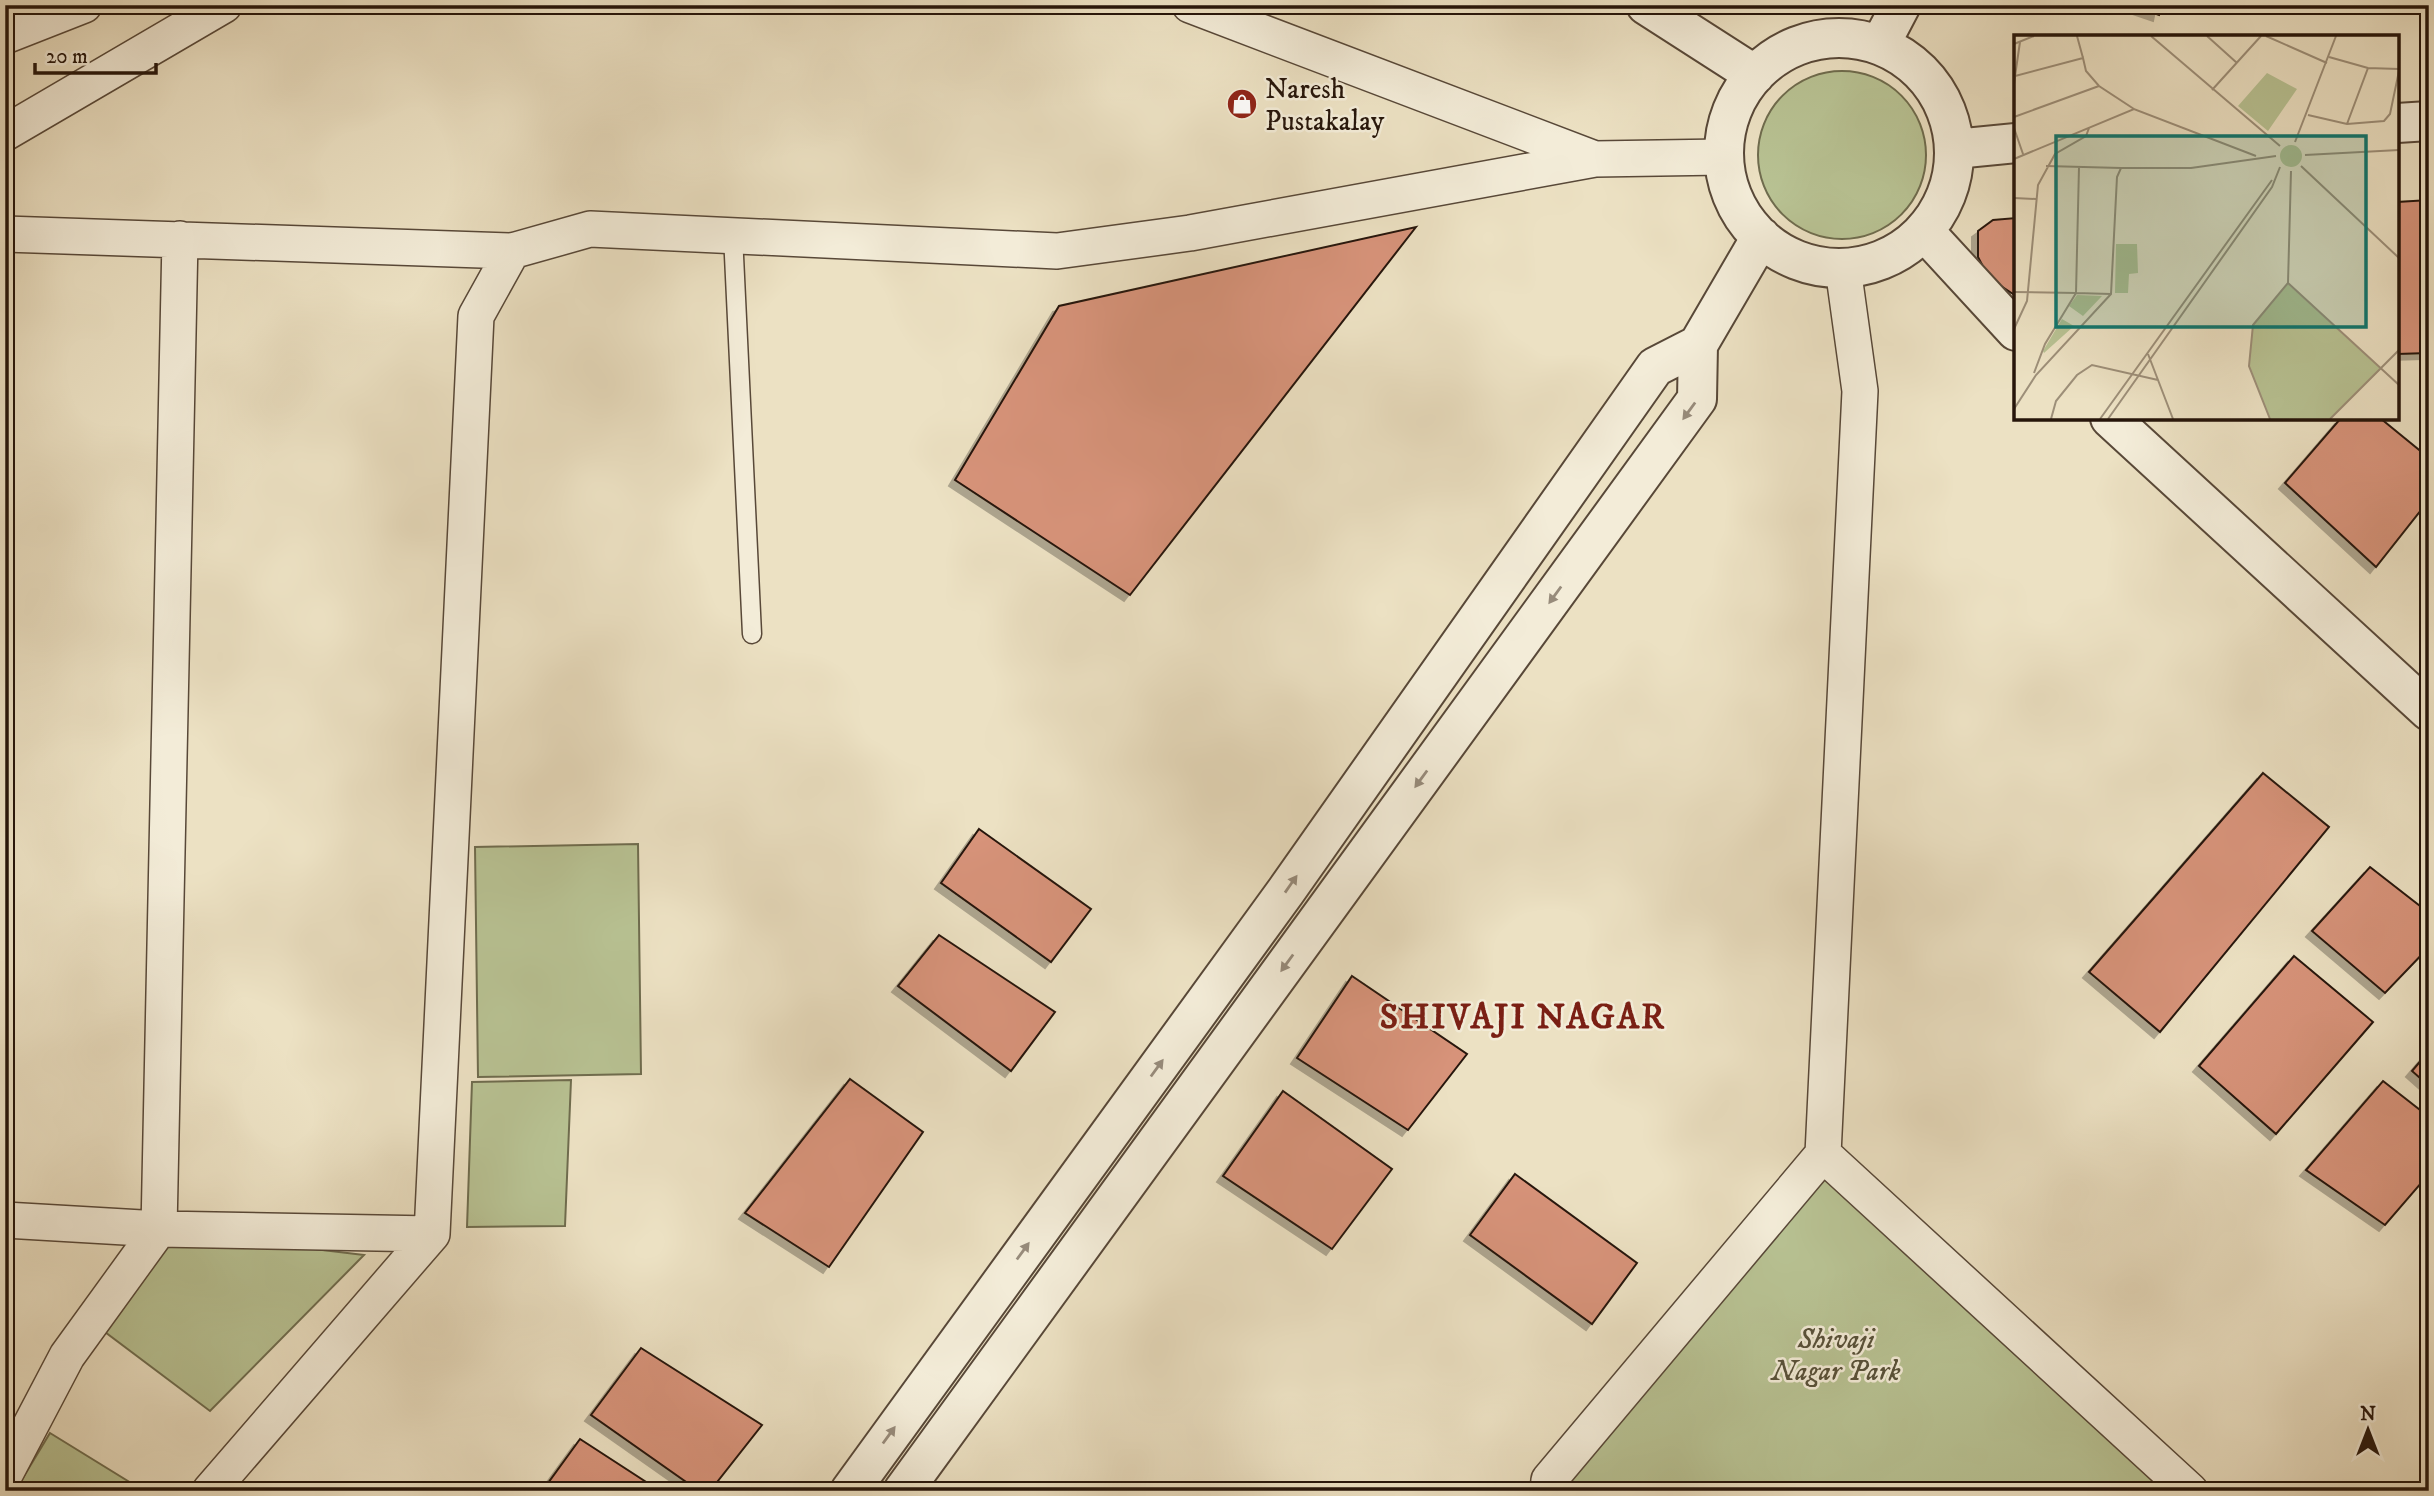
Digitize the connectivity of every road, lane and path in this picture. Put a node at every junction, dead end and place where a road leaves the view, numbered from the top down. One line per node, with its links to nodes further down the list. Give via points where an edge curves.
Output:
1 (84, 5): 6 (street)
2 (224, 5): 11 (street)
3 (1190, 5): 15 (street)
4 (1646, 5): 8 (street)
5 (1901, 5): 7 (street)
6 (5, 36)
7 (1880, 45): 8 (street, via 1847,39 1813,41 1781,54); 13 (street, via 1909,62 1933,86 1949,116)
8 (1755, 75): 14 (street, via 1737,100)
9 (2429, 121): 10 (street)
10 (2399, 123)
11 (5, 133)
12 (2014, 143): 13 (street)
13 (1955, 149): 16 (street, via 1945,198)
14 (1723, 157): 15 (street); 19 (street, via 1728,187 1741,214)
15 (1595, 159): 18 (street, via 1190,233 1057,251)
16 (1924, 231): 22 (street, via 1900,251 1873,264); 23 (street)
17 (5, 233): 20 (street)
18 (733, 235): 21 (street, via 590,229); 26 (lane)
19 (1760, 237): 22 (street, via 1785,255 1813,265); 24 (street)
20 (180, 239): 21 (street); 30 (street)
21 (512, 251): 31 (street, via 476,316)
22 (1843, 268): 28 (street, via 1860,391)
23 (2014, 329)
24 (1698, 345): 34 (street, one-way to 24, via 1286,891 1655,367); 35 (street, one-way to 35, via 1697,399)
25 (2112, 420): 27 (street)
26 (752, 634)
27 (2429, 711)
28 (1823, 1154): 36 (street, via 1549,1480); 37 (street)
29 (5, 1220): 30 (street)
30 (159, 1229): 31 (street); 32 (street, via 67,1356)
31 (432, 1234): 33 (street)
32 (5, 1475)
33 (210, 1491)
34 (850, 1491)
35 (903, 1491)
36 (1548, 1491)
37 (2190, 1491)

